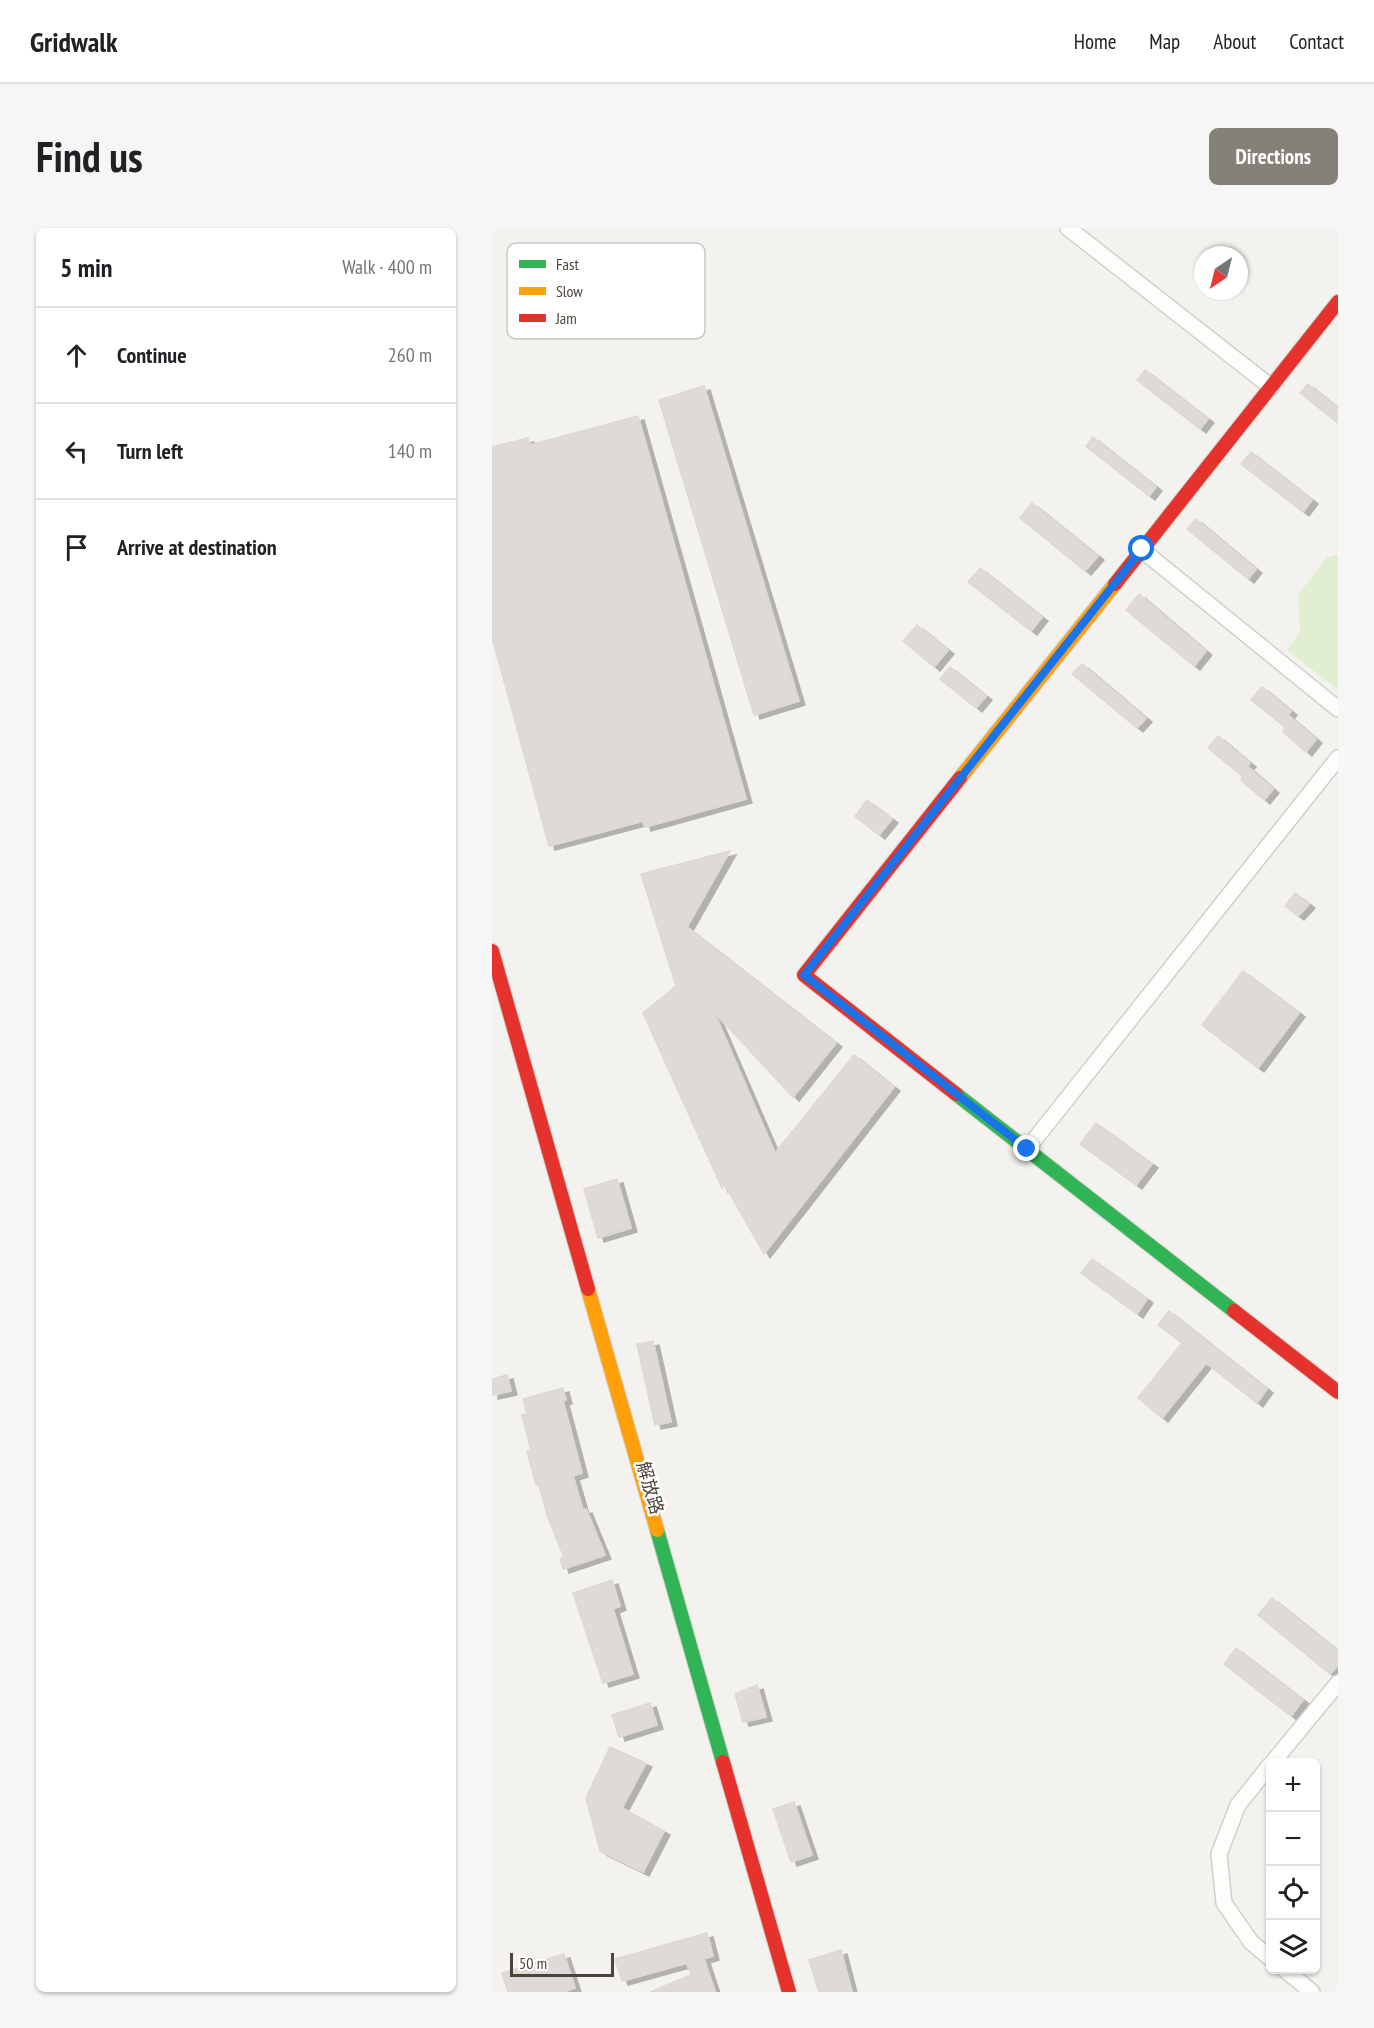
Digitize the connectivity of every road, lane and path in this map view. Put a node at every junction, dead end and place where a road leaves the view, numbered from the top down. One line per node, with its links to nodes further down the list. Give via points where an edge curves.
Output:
1 (1068, 228): 3 (street)
2 (1338, 302): 3 (main road)
3 (1271, 387): 4 (main road)
4 (1142, 549): 5 (street); 10 (main road, via 804,975)
5 (1338, 709)
6 (1338, 758): 10 (street)
7 (492, 951): 9 (main road)
8 (492, 994): 9 (main road, 解放路)
9 (502, 1007): 13 (main road, 解放路); 18 (main road)
10 (1027, 1149): 11 (main road)
11 (1338, 1392)
12 (1338, 1683): 14 (street)
13 (691, 1700)
14 (1277, 1758)
15 (1266, 1771): 16 (street, via 1238,1805 1219,1854 1224,1903 1251,1942)
16 (1266, 1955)
17 (1290, 1974): 19 (street)
18 (789, 1992)
19 (1312, 1992)

